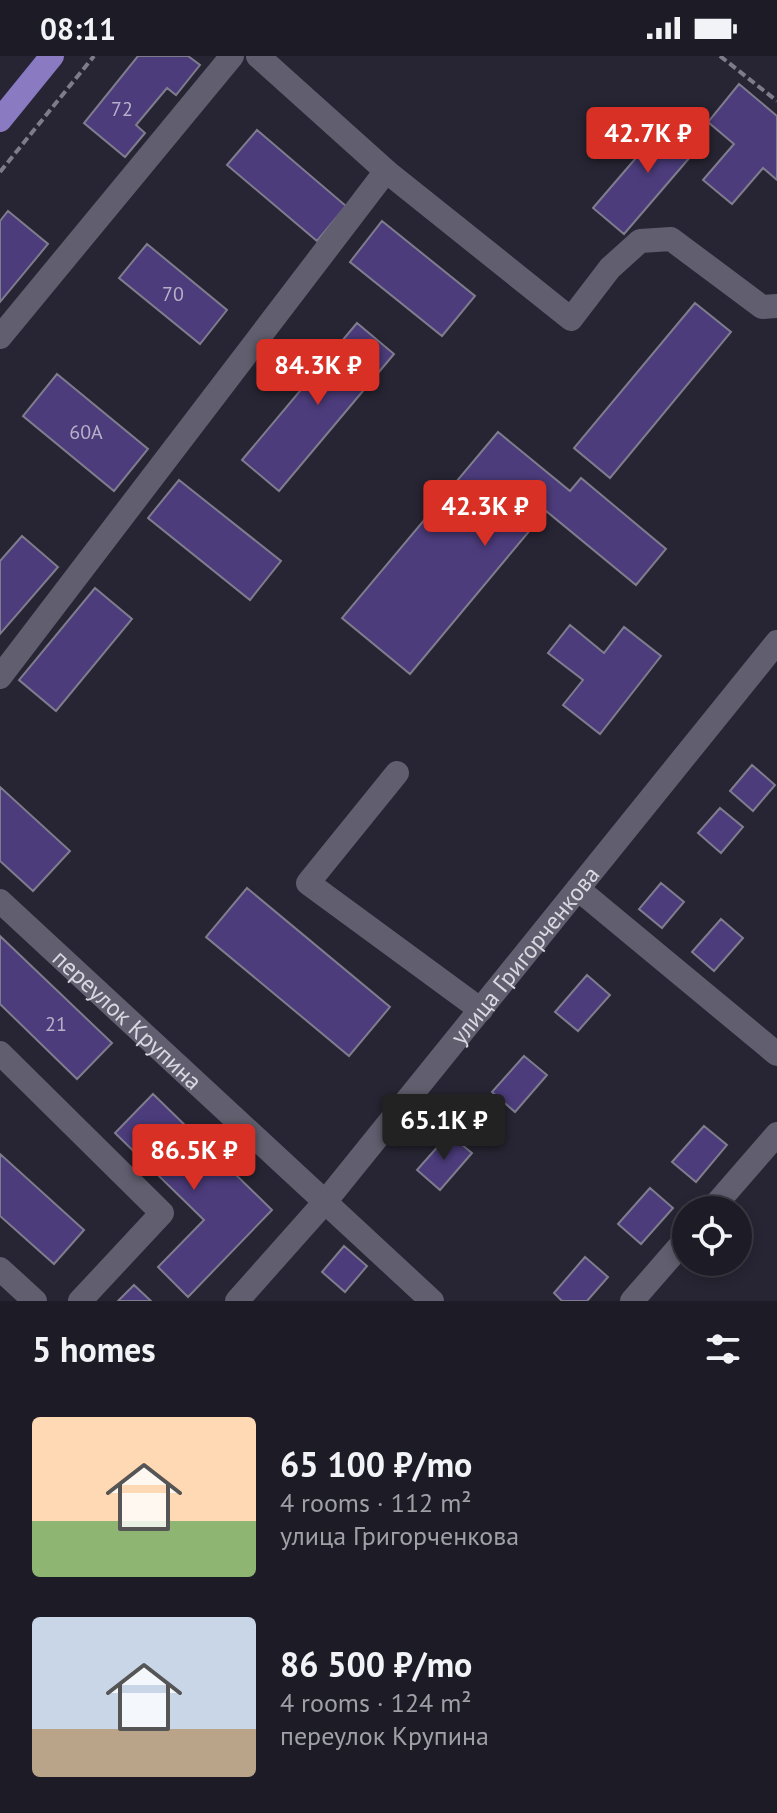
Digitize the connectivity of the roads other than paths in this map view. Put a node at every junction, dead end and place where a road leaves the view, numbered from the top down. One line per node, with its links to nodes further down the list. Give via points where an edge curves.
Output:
1 (52, 56): 4 (main road)
2 (232, 56): 7 (street)
3 (258, 56): 5 (street)
4 (0, 120)
5 (386, 171): 6 (street, via 571,319 610,268 640,241 671,239 762,307); 9 (street)
6 (777, 306)
7 (0, 337)
8 (777, 642): 11 (street, улица Григорченкова)
9 (0, 677)
10 (397, 773): 13 (street, via 308,883)
11 (578, 889): 13 (street, улица Григорченкова); 15 (street)
12 (0, 901): 18 (street, переулок Крупина)
13 (481, 1010): 18 (street, улица Григорченкова)
14 (0, 1053): 22 (street, via 162,1213)
15 (777, 1054)
16 (777, 1134): 17 (street)
17 (723, 1196)
18 (325, 1202): 23 (street, улица Григорченкова); 24 (street, переулок Крупина)
19 (672, 1255): 25 (street)
20 (0, 1269): 21 (street)
21 (35, 1301)
22 (80, 1301)
23 (237, 1301)
24 (432, 1301)
25 (632, 1301)

